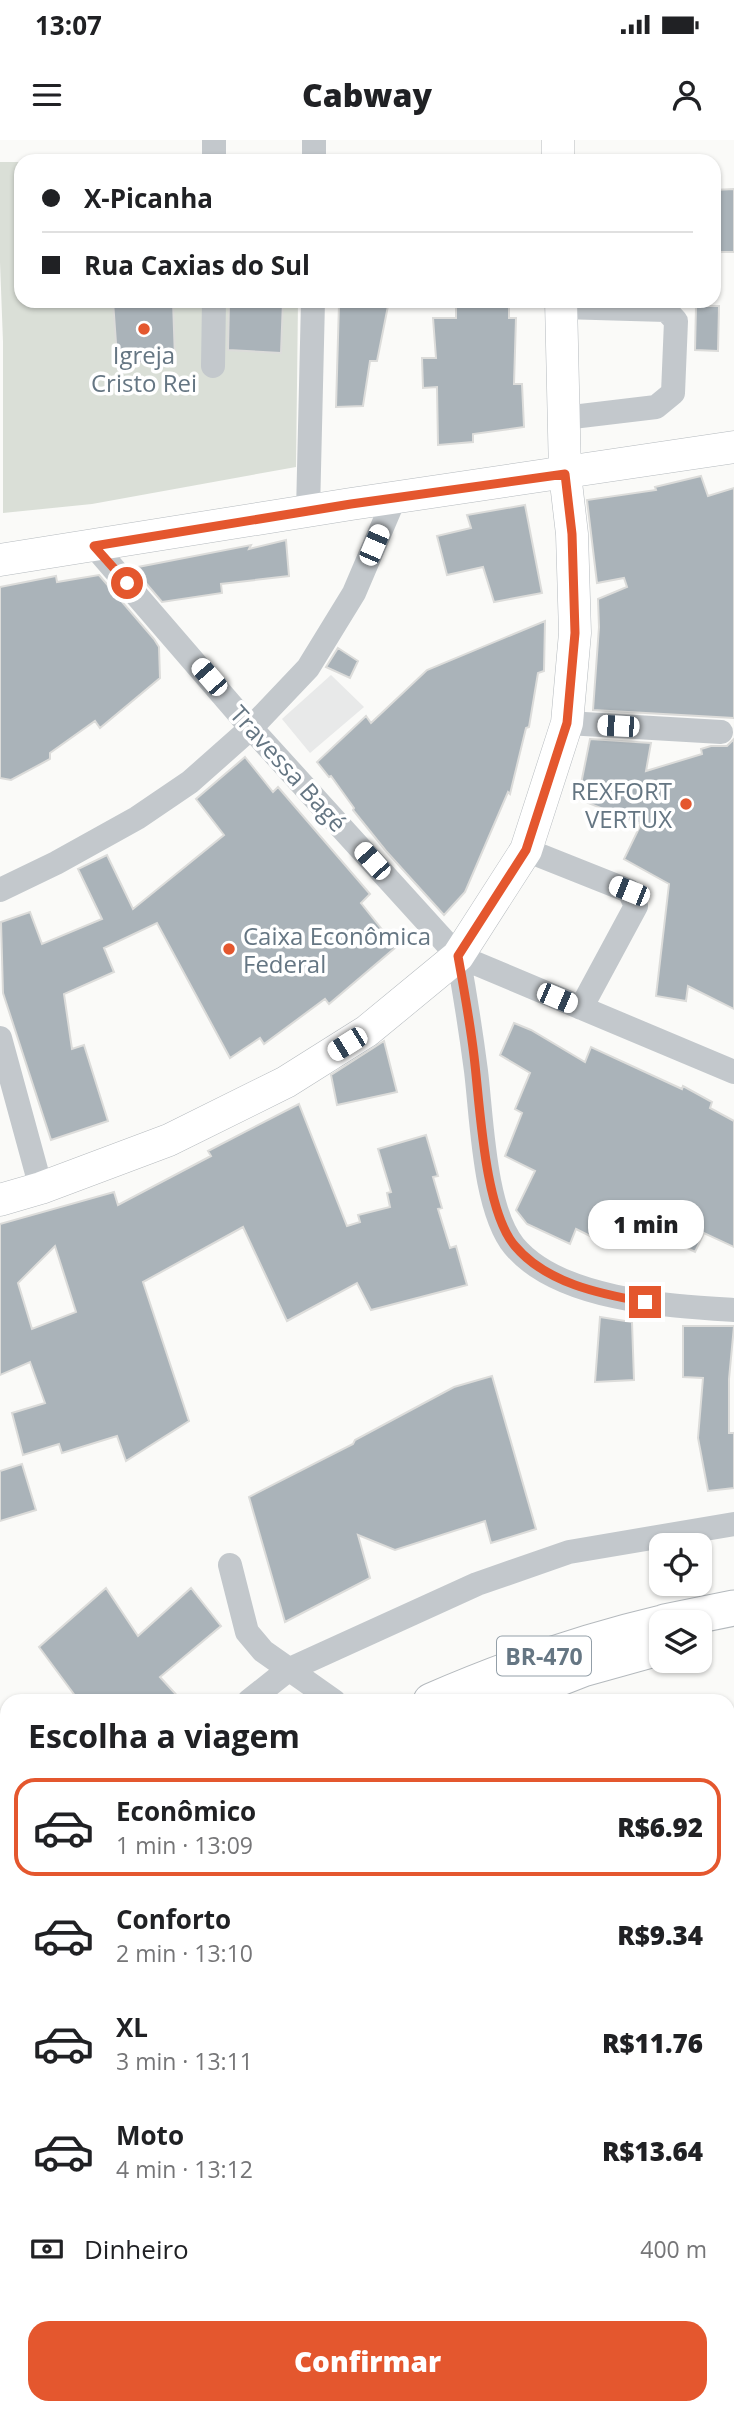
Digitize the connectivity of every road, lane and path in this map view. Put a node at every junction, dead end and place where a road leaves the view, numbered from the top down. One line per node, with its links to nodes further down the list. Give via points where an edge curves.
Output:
1 (214, 308): 5 (street)
2 (313, 308): 10 (street)
3 (561, 308): 6 (main road)
4 (631, 308): 6 (street, via 666,310 676,321 673,393 656,407)
5 (213, 366)
6 (564, 418): 8 (main road)
7 (734, 447): 8 (main road)
8 (565, 474): 9 (main road); 13 (main road, via 575,633)
9 (395, 497): 10 (main road); 14 (street, via 354,593 308,668)
10 (308, 512): 11 (main road)
11 (94, 546): 12 (main road); 14 (street, Travessa Bagé)
12 (0, 560)
13 (567, 723): 15 (street); 16 (main road)
14 (251, 728): 17 (street, via 190,782 137,818); 18 (street, Travessa Bagé)
15 (721, 732)
16 (526, 850): 18 (main road); 19 (street, via 629,891 636,906)
17 (0, 890)
18 (458, 956): 19 (street); 22 (main road, via 367,1031 286,1082 169,1140); 24 (street, via 492,1193 499,1219 514,1246 538,1267 597,1291 660,1304)
19 (581, 1008): 21 (street)
20 (0, 1038): 22 (street)
21 (734, 1072)
22 (41, 1188): 23 (main road)
23 (0, 1200)
24 (734, 1310)
25 (734, 1524): 33 (street, via 569,1552 477,1584)
26 (230, 1565): 33 (street, via 247,1632)
27 (734, 1608): 28 (highway, BR-470)
28 (712, 1613)
29 (649, 1626): 36 (highway, BR-470, via 576,1644)
30 (734, 1629): 31 (highway)
31 (712, 1634)
32 (649, 1651): 37 (highway, BR-470)
33 (288, 1670): 34 (street); 35 (street)
34 (258, 1694)
35 (324, 1694)
36 (448, 1694)
37 (519, 1694)

